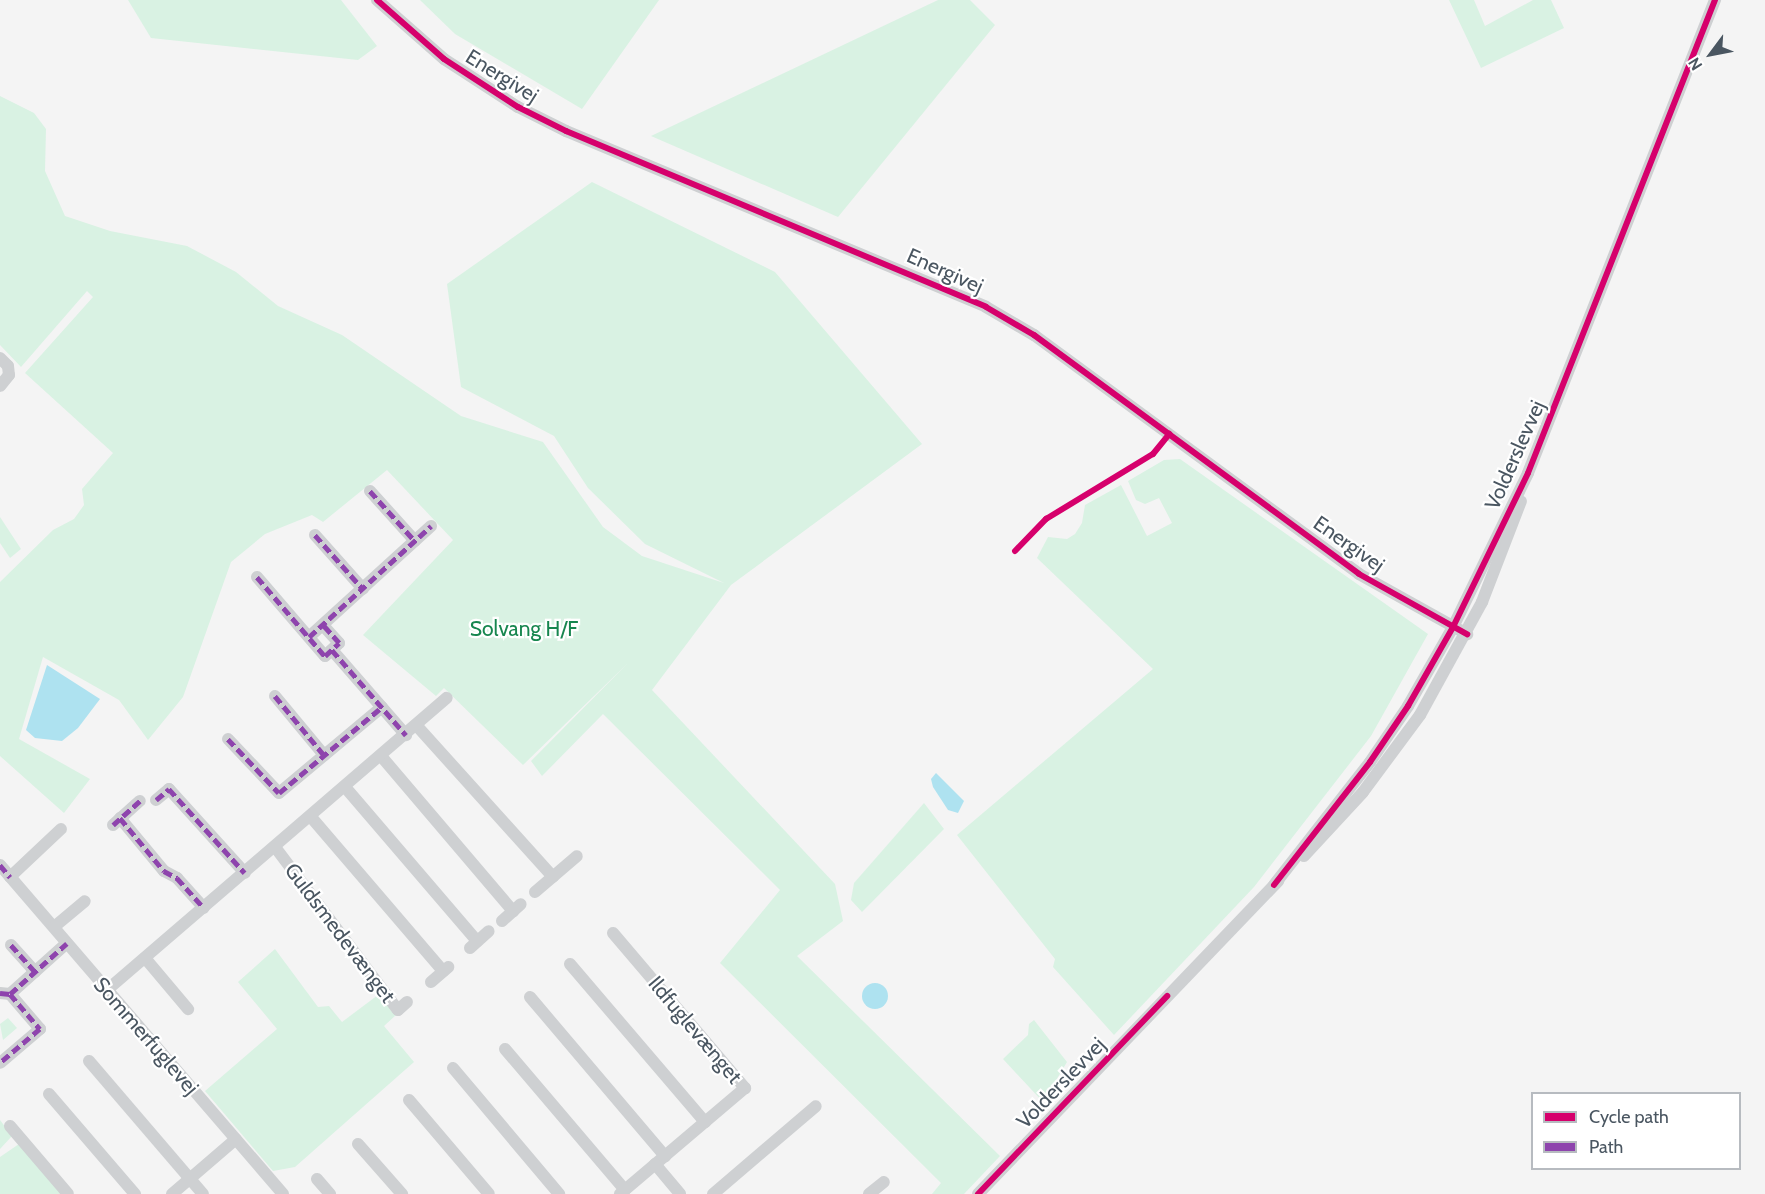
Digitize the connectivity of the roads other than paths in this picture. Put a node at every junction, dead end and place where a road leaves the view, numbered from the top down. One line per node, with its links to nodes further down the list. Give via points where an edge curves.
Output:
1 (377, 0): 13 (street, Energivej, via 444,59 518,107 566,131 986,307 1034,335 1359,574)
2 (1715, 0): 5 (street, Volderslevvej)
3 (0, 358): 4 (street, via 8,366 9,375)
4 (0, 386)
5 (1528, 473): 13 (street, Volderslevvej); 14 (street, Volderslevvej, via 1502,555)
6 (370, 492): 9 (street)
7 (431, 526): 9 (street)
8 (315, 535): 11 (street)
9 (415, 541): 11 (street)
10 (257, 577): 15 (street)
11 (363, 589): 12 (street)
12 (323, 625): 15 (street); 16 (street, via 339,643)
13 (1453, 627): 14 (street, Energivej); 28 (street, via 1456,634 1451,648); 37 (street, Volderslevvej, via 1408,706 1370,762)
14 (1467, 634): 28 (street, Volderslevvej, via 1420,716)
15 (309, 637): 16 (street, via 325,656)
16 (332, 650): 19 (street)
17 (275, 696): 23 (street)
18 (447, 698): 20 (street, Guldsmedevænget)
19 (382, 707): 21 (street); 23 (street)
20 (417, 726): 21 (street, Guldsmedevænget); 36 (street)
21 (406, 735): 24 (street, Guldsmedevænget)
22 (228, 739): 23 (street, via 279,793)
23 (324, 755)
24 (381, 756): 25 (street, Guldsmedevænget); 41 (street, via 517,907)
25 (345, 787): 29 (street, Guldsmedevænget); 43 (street, via 474,944)
26 (156, 800): 34 (street, via 169,789)
27 (140, 801): 40 (street, via 116,821)
28 (1349, 807): 37 (street, Volderslevvej)
29 (310, 816): 31 (street, Guldsmedevænget); 50 (street, via 446,969)
30 (61, 829): 35 (street)
31 (275, 847): 34 (street, Guldsmedevænget); 54 (street, Guldsmedevænget, via 398,1010)
32 (577, 856): 36 (street)
33 (0, 865): 35 (street, Sommerfuglevej)
34 (245, 873): 40 (street, Guldsmedevænget)
35 (10, 877): 42 (street, Sommerfuglevej)
36 (553, 877): 38 (street)
37 (1274, 885): 83 (street, Volderslevvej)
38 (535, 892)
39 (85, 901): 42 (street)
40 (204, 908): 47 (street, Guldsmedevænget)
41 (502, 921)
42 (54, 927): 45 (street, Sommerfuglevej)
43 (489, 931)
44 (613, 933): 63 (street, Ildfuglevænget, via 745,1088)
45 (67, 943): 49 (street); 51 (street, Sommerfuglevej)
46 (11, 945): 49 (street)
47 (145, 958): 51 (street, Guldsmedevænget); 55 (street, via 167,995)
48 (570, 964): 63 (street)
49 (35, 972): 52 (street)
50 (431, 982)
51 (107, 990): 65 (street, Sommerfuglevej)
52 (5, 993): 58 (street, via 40,1029)
53 (530, 997): 67 (street)
54 (407, 1002)
55 (188, 1009)
56 (505, 1049): 71 (street, Ildfuglevænget)
57 (89, 1061): 69 (street)
58 (0, 1062)
59 (453, 1068): 79 (street)
60 (49, 1094): 73 (street)
61 (409, 1100): 78 (street)
62 (816, 1106): 81 (street)
63 (705, 1122): 67 (street, Ildfuglevænget)
64 (10, 1126): 72 (street)
65 (236, 1139): 69 (street); 76 (street, Sommerfuglevej)
66 (360, 1152): 77 (street)
67 (665, 1156): 68 (street, Ildfuglevænget)
68 (655, 1164): 71 (street, Ildfuglevænget); 80 (street)
69 (190, 1179): 74 (street); 75 (street)
70 (884, 1182): 82 (street)
71 (623, 1192)
72 (68, 1194)
73 (135, 1194)
74 (172, 1194)
75 (203, 1194)
76 (283, 1194)
77 (402, 1194)
78 (489, 1194)
79 (560, 1194)
80 (680, 1194)
81 (713, 1194)
82 (869, 1194)
83 (978, 1194)

